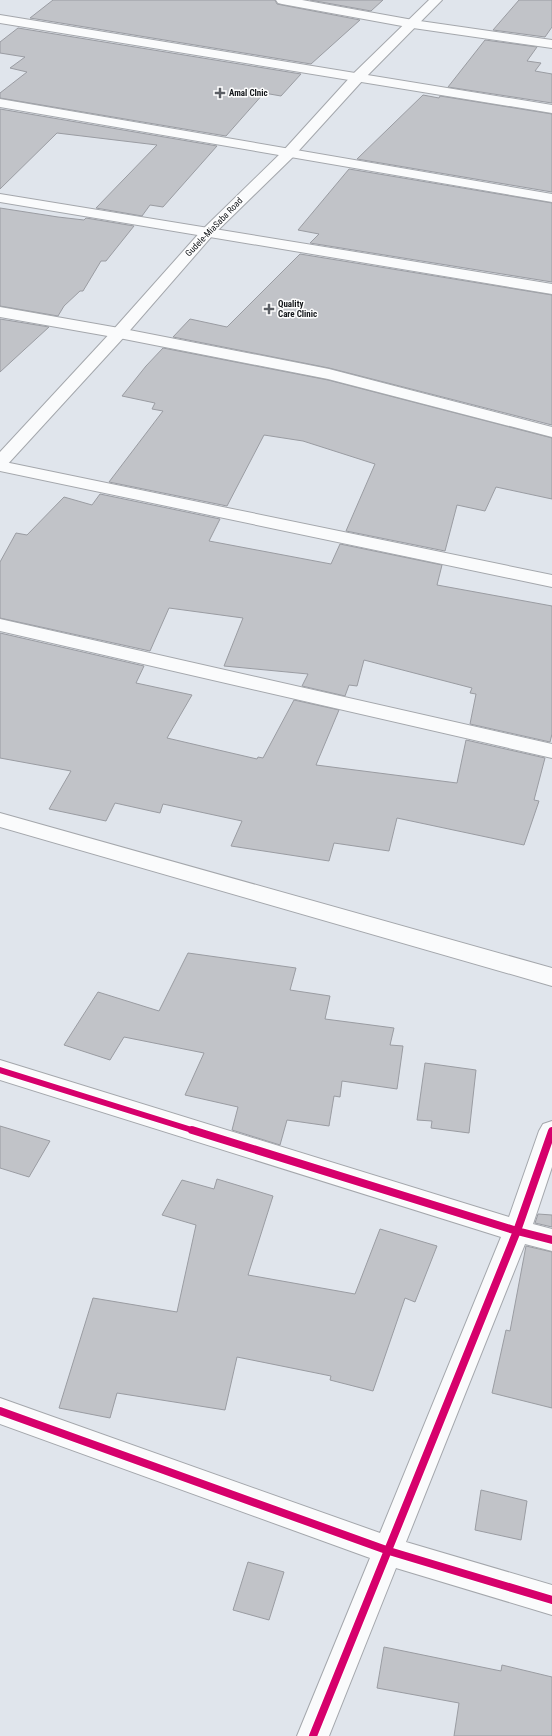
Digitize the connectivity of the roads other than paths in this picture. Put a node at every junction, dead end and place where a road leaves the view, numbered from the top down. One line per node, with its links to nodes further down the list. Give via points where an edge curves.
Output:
1 (282, 0): 4 (street)
2 (436, 0): 4 (street, Gudele-MiaSaba Road)
3 (0, 19): 6 (street)
4 (413, 24): 5 (street); 6 (street, Gudele-MiaSaba Road)
5 (552, 44)
6 (358, 77): 8 (street); 9 (street, Gudele-MiaSaba Road)
7 (0, 103): 9 (street)
8 (552, 109)
9 (288, 154): 11 (street); 12 (street, Gudele-MiaSaba Road)
10 (0, 198): 12 (street)
11 (552, 198)
12 (207, 233): 13 (street); 15 (street, Gudele-MiaSaba Road)
13 (552, 289)
14 (0, 312): 15 (street)
15 (119, 333): 16 (street, via 329,374); 17 (street, Gudele-MiaSaba Road)
16 (552, 432)
17 (0, 462)
18 (0, 466): 19 (street)
19 (552, 581)
20 (0, 625): 21 (street)
21 (552, 751)
22 (0, 820): 23 (street)
23 (552, 977)
24 (0, 1070): 26 (street)
25 (552, 1131): 26 (street)
26 (517, 1231): 27 (street); 29 (street)
27 (552, 1240)
28 (0, 1411): 29 (street)
29 (389, 1551): 30 (street); 31 (street)
30 (552, 1600)
31 (313, 1736)

